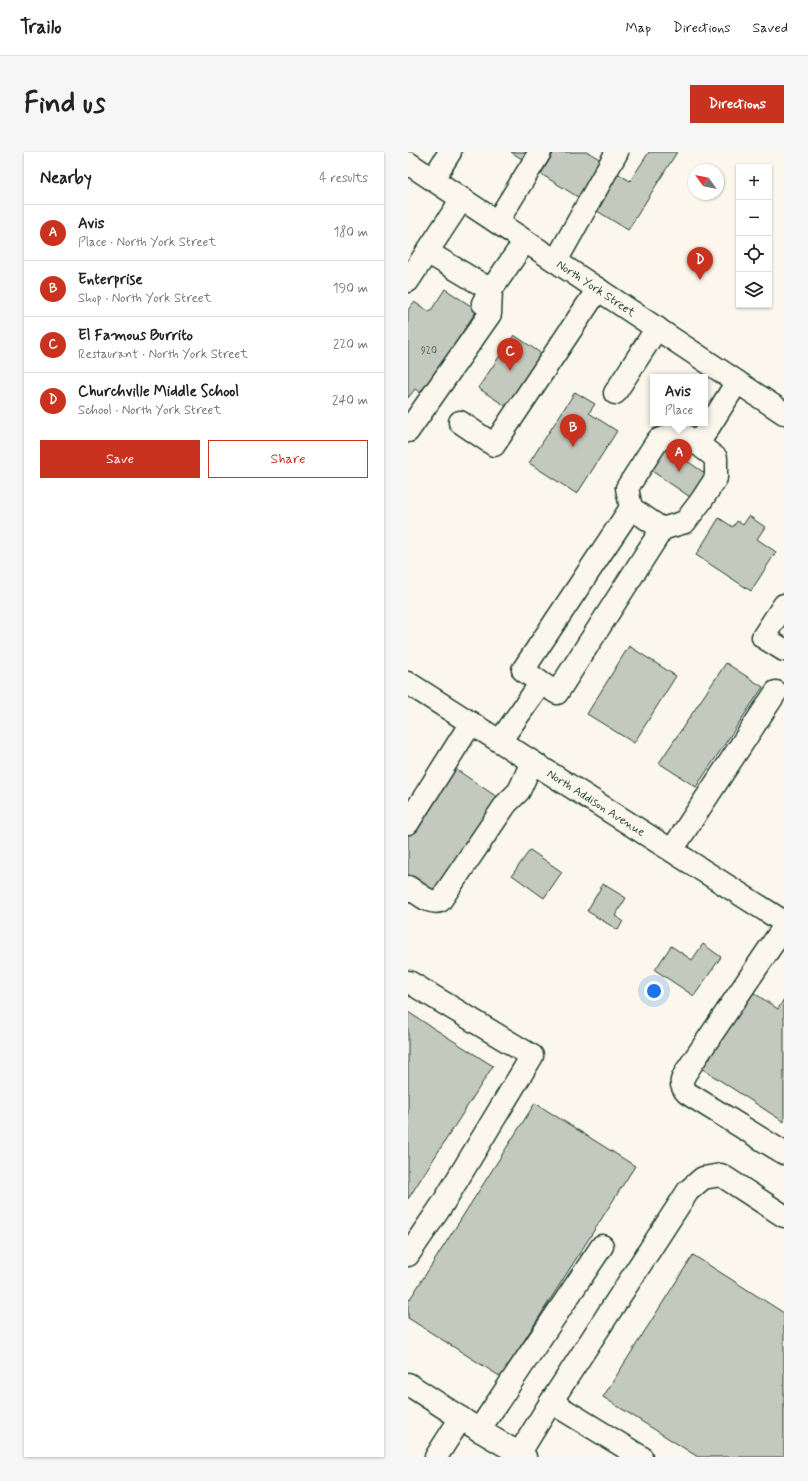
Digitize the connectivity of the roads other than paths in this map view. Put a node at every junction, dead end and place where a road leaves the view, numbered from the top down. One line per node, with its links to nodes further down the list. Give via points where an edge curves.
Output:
1 (450, 152): 5 (street)
2 (540, 152): 7 (street)
3 (617, 152): 10 (street)
4 (409, 165): 5 (street, North York Street)
5 (433, 179): 6 (street, North York Street)
6 (462, 199): 7 (street, North York Street); 9 (street)
7 (497, 222): 8 (street, North York Street)
8 (525, 241): 10 (street, North York Street); 13 (street)
9 (427, 252): 11 (street); 13 (street)
10 (556, 261): 12 (street, North York Street)
11 (408, 281)
12 (598, 289): 14 (street, North York Street); 19 (street, via 494,445)
13 (491, 290): 18 (street, via 430,387); 20 (street, via 490,314)
14 (657, 328): 15 (street, North York Street); 16 (street)
15 (737, 382): 17 (street, North York Street); 21 (street)
16 (615, 394)
17 (784, 413)
18 (408, 414)
19 (460, 422)
20 (408, 431)
21 (698, 444): 22 (street, via 679,432 658,440 627,488); 23 (street, via 716,458 716,478 685,522)
22 (632, 508): 23 (street); 27 (street, via 523,670)
23 (662, 529): 27 (street, via 557,693)
24 (784, 605): 25 (street, via 763,637)
25 (784, 650)
26 (408, 683): 29 (street, North Addison Avenue)
27 (541, 683): 30 (street)
28 (776, 692): 33 (street)
29 (471, 723): 30 (street, North Addison Avenue); 32 (street)
30 (500, 741): 31 (street, North Addison Avenue)
31 (532, 762): 33 (street, North Addison Avenue); 34 (street, via 519,791 506,804 440,901 429,901)
32 (408, 823)
33 (672, 850): 35 (street, North Addison Avenue)
34 (408, 886)
35 (784, 922)
36 (784, 927): 38 (street, via 688,1069 682,1080 682,1087)
37 (409, 982): 41 (street, via 532,1056 442,1205)
38 (784, 1153)
39 (784, 1216): 43 (street, via 721,1175 703,1178 688,1191)
40 (602, 1246): 45 (street)
41 (408, 1256)
42 (408, 1384): 44 (street)
43 (551, 1402): 46 (street); 48 (street)
44 (461, 1418): 45 (street); 47 (street)
45 (480, 1430): 46 (street)
46 (522, 1455)
47 (436, 1457)
48 (640, 1457)

